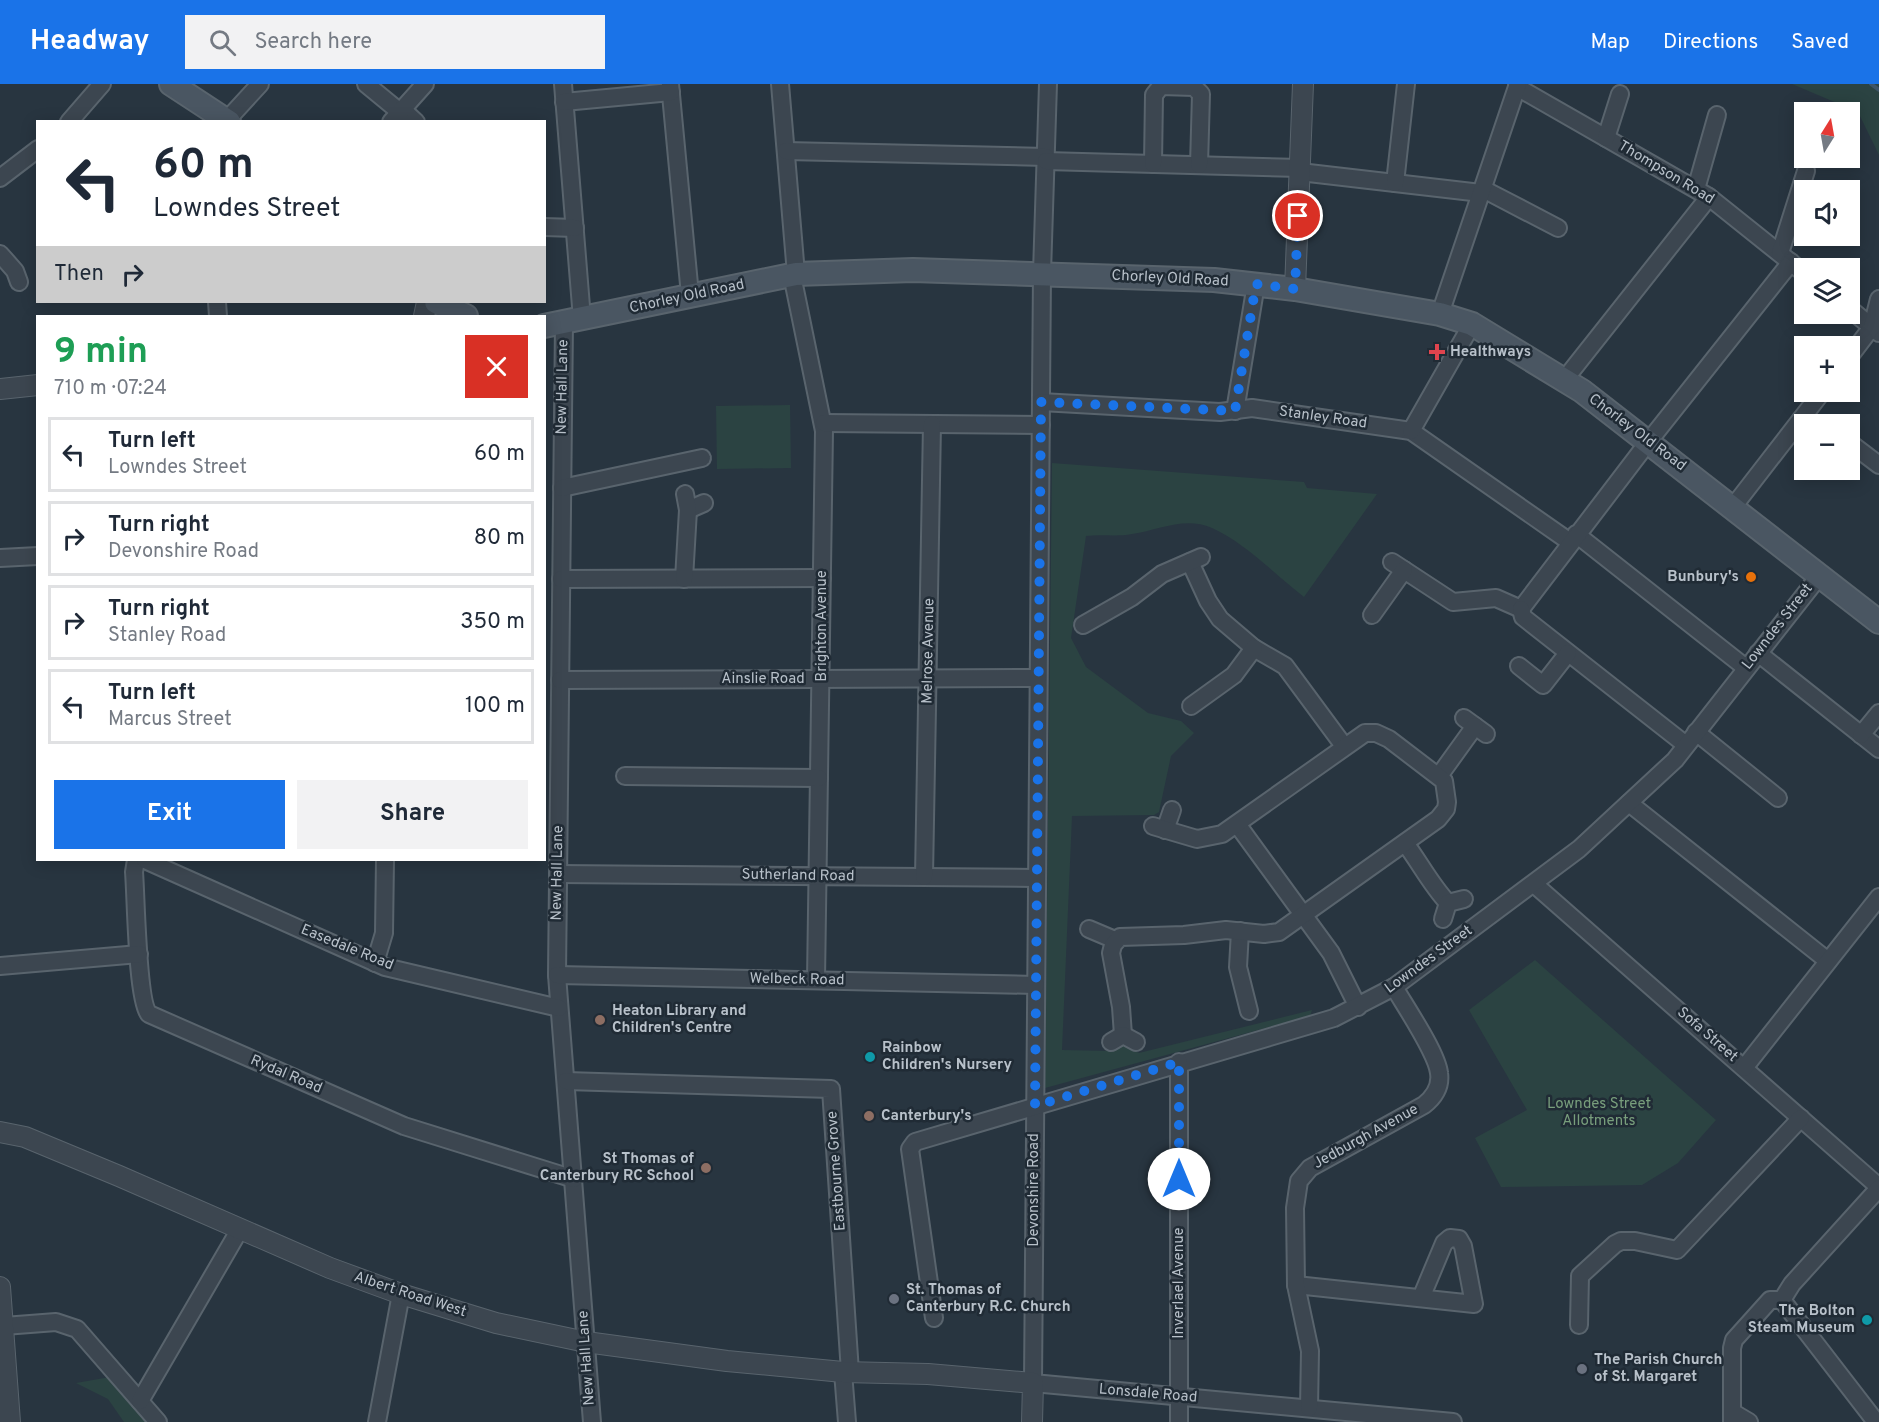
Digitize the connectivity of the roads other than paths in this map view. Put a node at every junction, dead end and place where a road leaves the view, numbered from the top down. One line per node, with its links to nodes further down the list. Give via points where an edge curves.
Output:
1 (102, 84): 17 (street)
2 (171, 84): 18 (main road)
3 (260, 84): 19 (street)
4 (366, 84): 15 (street)
5 (424, 84): 15 (street)
6 (563, 84): 14 (street, New Hall Lane)
7 (780, 84): 22 (street, Brighton Avenue)
8 (1048, 84): 23 (street, Devonshire Road)
9 (1303, 84): 26 (street)
10 (1406, 84): 29 (street)
11 (1518, 86): 20 (street, Thompson Road); 30 (street)
12 (670, 88): 14 (street); 42 (street)
13 (1620, 94): 20 (street)
14 (564, 102): 33 (street, New Hall Lane)
15 (398, 114)
16 (1717, 116): 31 (street)
17 (71, 120)
18 (226, 120)
19 (229, 120)
20 (1606, 138): 31 (street, Thompson Road)
21 (36, 151): 28 (street)
22 (786, 151): 23 (street); 38 (street, Brighton Avenue)
23 (1046, 159): 24 (street); 37 (street, Devonshire Road)
24 (1152, 164): 25 (street); 25 (street, via 1154,95 1161,86 1194,87 1201,94)
25 (1199, 165): 26 (street)
26 (1300, 170): 29 (street); 41 (street)
27 (1806, 171): 36 (street)
28 (0, 178)
29 (1395, 183): 30 (street)
30 (1482, 191): 34 (street); 46 (street)
31 (1703, 193): 36 (street, Thompson Road); 52 (street)
32 (546, 227): 33 (street)
33 (575, 228): 48 (street, New Hall Lane)
34 (1558, 228)
35 (1, 254): 39 (street)
36 (1792, 263): 62 (street)
37 (1042, 273): 38 (main road, Chorley Old Road, via 913,270); 40 (main road, Chorley Old Road); 55 (street, Devonshire Road)
38 (794, 274): 42 (main road, Chorley Old Road); 58 (street, Brighton Avenue)
39 (19, 282)
40 (1256, 284): 41 (main road, Chorley Old Road); 57 (street)
41 (1295, 289): 46 (main road, Chorley Old Road)
42 (690, 295): 48 (main road, Chorley Old Road)
43 (1879, 299): 50 (street)
44 (438, 303): 45 (main road)
45 (464, 315)
46 (1440, 315): 49 (main road, Chorley Old Road)
47 (1860, 317): 50 (street)
48 (564, 322): 66 (street, New Hall Lane)
49 (1472, 324): 52 (main road, Chorley Old Road); 61 (street)
50 (1876, 330): 51 (street)
51 (1860, 346)
52 (1564, 379): 62 (main road, Chorley Old Road)
53 (36, 385): 54 (street)
54 (0, 389)
55 (1041, 402): 57 (street, Stanley Road); 60 (street, Devonshire Road)
56 (1814, 402): 68 (street)
57 (1235, 411): 61 (street, Stanley Road, via 1260,408)
58 (824, 423): 59 (street); 73 (street, Brighton Avenue)
59 (932, 424): 60 (street); 87 (street, Melrose Avenue)
60 (1041, 425): 86 (street, Devonshire Road)
61 (1411, 431): 69 (street, Stanley Road)
62 (1648, 441): 68 (main road, Chorley Old Road); 69 (street)
63 (1860, 451): 65 (street)
64 (702, 458): 66 (street)
65 (1879, 465)
66 (562, 488): 74 (street, New Hall Lane)
67 (704, 503): 75 (street, via 687,502)
68 (1733, 507): 72 (main road, Chorley Old Road)
69 (1573, 538): 76 (street); 84 (street, Stanley Road)
70 (36, 556): 71 (street)
71 (0, 558)
72 (1820, 575): 78 (main road, Chorley Old Road); 82 (street, Lowndes Street)
73 (822, 578): 75 (street); 85 (street, Brighton Avenue)
74 (561, 579): 75 (street); 88 (street, New Hall Lane)
75 (684, 579)
76 (1521, 609): 77 (street, via 1496,598 1453,602 1398,566 1390,601); 81 (street, via 1523,617)
77 (1372, 615)
78 (1879, 622)
79 (1083, 625): 80 (street, via 1103,620 1162,574 1196,559 1213,610 1229,629)
80 (1254, 648): 89 (street, via 1234,675 1203,688); 94 (street, via 1285,666)
81 (1568, 653): 83 (street, via 1543,685); 93 (street)
82 (1758, 653): 84 (street, Lowndes Street); 92 (street)
83 (1520, 666)
84 (1746, 668): 93 (street, Lowndes Street)
85 (822, 678): 87 (street, Ainslie Road); 88 (street, Ainslie Road); 98 (street, Brighton Avenue)
86 (1038, 678): 87 (street, Ainslie Road); 110 (street, Devonshire Road)
87 (929, 679): 109 (street, Melrose Avenue)
88 (560, 680): 107 (street, New Hall Lane)
89 (1191, 706)
90 (1879, 713): 92 (street)
91 (1475, 726): 97 (street)
92 (1861, 735): 95 (street)
93 (1691, 739): 99 (street); 100 (street, Lowndes Street)
94 (1344, 746): 97 (street, via 1365,733 1376,734 1389,739); 102 (street)
95 (1879, 750)
96 (625, 776): 98 (street)
97 (1439, 776): 103 (street, via 1446,787 1446,809)
98 (819, 778): 108 (street, Brighton Avenue)
99 (1778, 798)
100 (1629, 803): 111 (street, Lowndes Street); 119 (street)
101 (1172, 810): 102 (street, via 1159,828 1186,837 1207,838)
102 (1237, 824): 114 (street)
103 (1405, 843): 113 (street); 114 (street)
104 (136, 861): 118 (street, Rydal Road)
105 (147, 861): 120 (street, Easedale Road)
106 (385, 861): 120 (street, via 384,933)
107 (558, 874): 108 (street, Sutherland Road); 122 (street, New Hall Lane)
108 (817, 876): 109 (street, Sutherland Road); 123 (street, Brighton Avenue)
109 (924, 877): 110 (street, Sutherland Road)
110 (1037, 878): 124 (street, Devonshire Road)
111 (1534, 884): 125 (street, Lowndes Street); 131 (street, Sofa Street)
112 (1879, 897): 119 (street)
113 (1451, 907)
114 (1305, 915): 116 (street, via 1273,934); 126 (street, via 1338,964)
115 (1089, 929): 117 (street)
116 (1240, 931): 117 (street, via 1124,936); 128 (street, via 1238,967)
117 (1115, 940): 129 (street, via 1112,953)
118 (139, 954): 121 (street); 136 (street, Rydal Road, via 144,1006 153,1017 404,1126)
119 (1828, 961): 131 (street)
120 (375, 963): 127 (street, Easedale Road)
121 (0, 966)
122 (557, 975): 123 (street, Welbeck Road); 127 (street, New Hall Lane)
123 (816, 980): 124 (street, Welbeck Road)
124 (1036, 985): 133 (street, Devonshire Road)
125 (1394, 987): 126 (street, Lowndes Street); 139 (street, Jedburgh Avenue, via 1436,1062 1438,1084 1424,1105 1304,1174 1295,1198)
126 (1358, 1007): 130 (street, Lowndes Street, via 1334,1018)
127 (559, 1008): 132 (street, New Hall Lane)
128 (1249, 1011)
129 (1123, 1040)
130 (1179, 1062): 133 (street, Lowndes Street); 150 (street, Inverlael Avenue)
131 (1744, 1068): 134 (street, Sofa Street)
132 (566, 1081): 136 (street, New Hall Lane); 148 (street, Eastbourne Grove, via 831,1089)
133 (1035, 1106): 144 (street, Lowndes Street, via 912,1144); 149 (street, Devonshire Road)
134 (1801, 1118): 137 (street, Sofa Street); 145 (street, via 1677,1250 1621,1241 1580,1276)
135 (0, 1132): 138 (street, Albert Road West, via 26,1137)
136 (574, 1179): 147 (street, New Hall Lane)
137 (1879, 1187): 143 (street)
138 (240, 1229): 141 (street, Albert Road West); 151 (street)
139 (1296, 1285): 142 (street); 152 (street, Jedburgh Avenue, via 1310,1351)
140 (0, 1287): 146 (street)
141 (401, 1294): 147 (street, Albert Road West, via 496,1323); 156 (street)
142 (1421, 1298)
143 (1782, 1300): 153 (street, via 1770,1300 1732,1343); 163 (street)
144 (934, 1318)
145 (1579, 1325)
146 (4, 1326): 151 (street, via 56,1322 77,1329); 154 (street)
147 (586, 1342): 148 (street, Albert Road West); 157 (street, New Hall Lane)
148 (847, 1372): 149 (street, Lonsdale Road); 158 (street)
149 (1033, 1383): 150 (street, Lonsdale Road); 159 (street, Devonshire Road)
150 (1179, 1397): 152 (street, Lonsdale Road); 160 (street, Inverlael Avenue)
151 (140, 1401): 155 (street)
152 (1309, 1408): 161 (street, Lonsdale Road)
153 (1732, 1417): 162 (street)
154 (10, 1422)
155 (158, 1422)
156 (377, 1422)
157 (592, 1422)
158 (847, 1422)
159 (1032, 1422)
160 (1179, 1422)
161 (1453, 1422)
162 (1749, 1422)
163 (1876, 1422)

